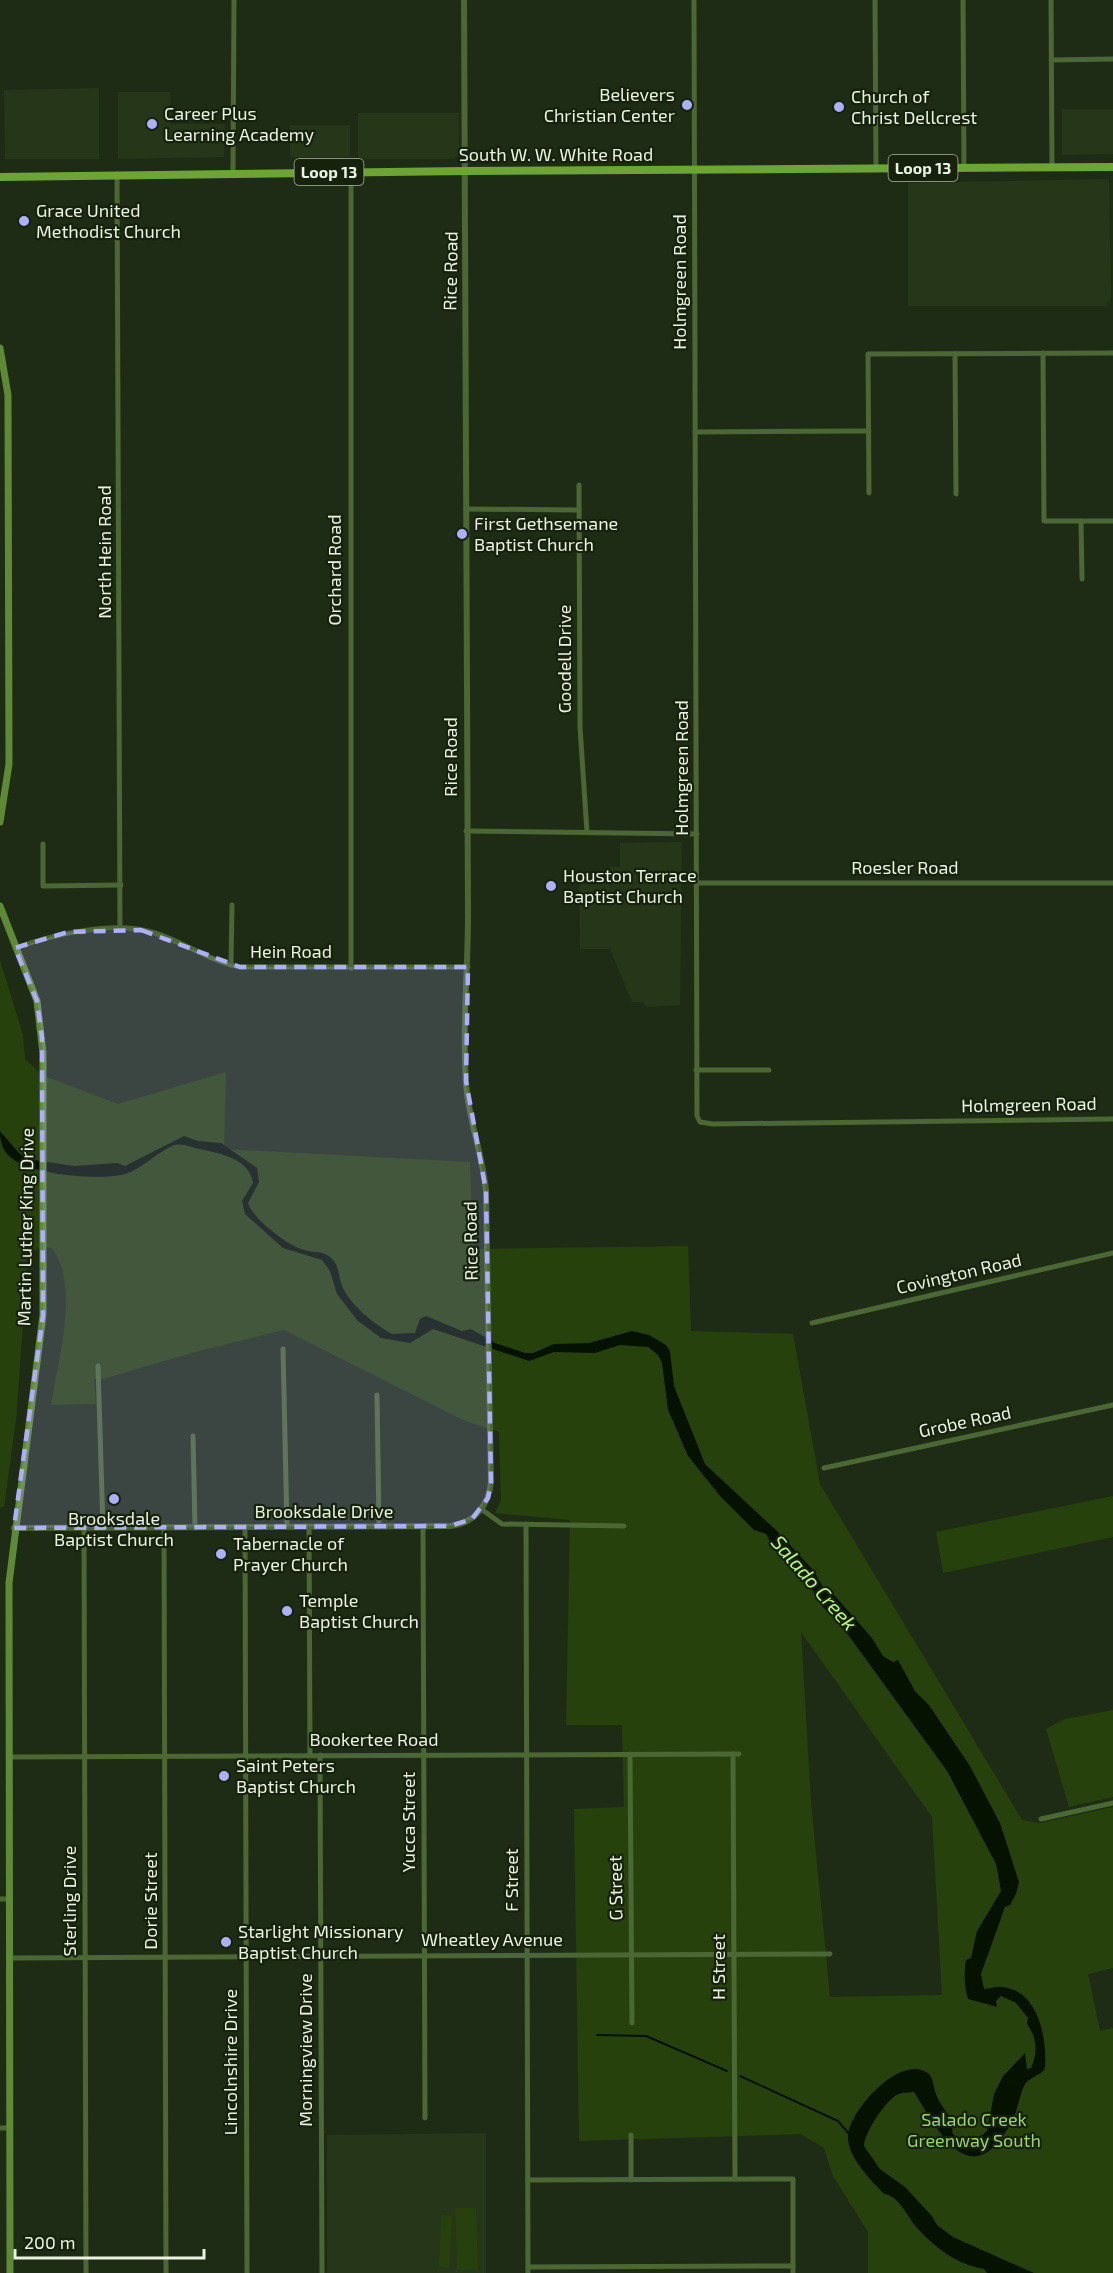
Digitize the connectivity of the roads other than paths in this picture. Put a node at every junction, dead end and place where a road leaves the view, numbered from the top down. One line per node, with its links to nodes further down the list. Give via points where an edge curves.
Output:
1 (234, 0): 16 (street)
2 (464, 0): 14 (street, Rice Road)
3 (694, 0): 13 (street, Holmgreen Road)
4 (875, 0): 12 (street)
5 (963, 0): 10 (street)
6 (1051, 0): 8 (street)
7 (1113, 59): 8 (street)
8 (1051, 60): 11 (street)
9 (1113, 167): 11 (main road, South W. W. White Road / Loop 13)
10 (964, 168): 11 (main road, South W. W. White Road / Loop 13); 12 (main road, South W. W. White Road / Loop 13)
11 (1052, 168)
12 (876, 169): 13 (main road, South W. W. White Road / Loop 13)
13 (695, 170): 14 (main road, South W. W. White Road / Loop 13); 24 (street, Holmgreen Road)
14 (465, 171): 15 (main road, South W. W. White Road / Loop 13); 28 (street, Rice Road)
15 (351, 172): 16 (main road, South W. W. White Road / Loop 13); 48 (street, Orchard Road)
16 (233, 173): 17 (main road, South W. W. White Road / Loop 13)
17 (117, 174): 18 (main road, South W. W. White Road / Loop 13); 41 (street, North Hein Road)
18 (0, 177)
19 (0, 348): 33 (main road, via 8,395)
20 (1043, 353): 21 (street); 22 (street); 30 (street, via 1044,521)
21 (1113, 353)
22 (956, 354): 23 (street, via 868,354); 27 (street)
23 (869, 431): 24 (street); 26 (street)
24 (695, 432): 37 (street, Holmgreen Road)
25 (579, 485): 29 (street, Goodell Drive)
26 (869, 493)
27 (956, 494)
28 (466, 509): 29 (street); 35 (street, Rice Road)
29 (579, 510): 36 (street, Goodell Drive, via 580,727)
30 (1081, 521): 31 (street); 32 (street)
31 (1113, 521)
32 (1082, 579)
33 (4, 782): 34 (main road)
34 (0, 822)
35 (466, 831): 36 (street); 47 (street, Rice Road)
36 (587, 832): 37 (street)
37 (697, 834): 39 (street, Holmgreen Road)
38 (43, 844): 41 (street, via 43,886)
39 (697, 883): 40 (street, Roesler Road); 49 (street, Holmgreen Road)
40 (1113, 883)
41 (121, 885): 44 (street, North Hein Road)
42 (232, 905): 46 (street)
43 (0, 906): 45 (main road, Martin Luther King Drive)
44 (120, 930): 45 (street, Hein Road, via 68,932); 46 (street, Hein Road, via 156,933)
45 (15, 948): 68 (main road, Martin Luther King Drive, via 37,1002 43,1060 43,1315)
46 (231, 965): 48 (street, Hein Road)
47 (468, 967): 48 (street, Hein Road); 60 (street, Rice Road, via 466,1081 470,1118 485,1179 487,1253 490,1491)
48 (351, 968)
49 (696, 1070): 50 (street); 51 (street, Holmgreen Road, via 696,1112 700,1122 707,1124)
50 (769, 1070)
51 (1113, 1119)
52 (1113, 1253): 53 (street, Covington Road)
53 (812, 1323)
54 (283, 1349): 64 (street)
55 (98, 1366): 70 (street)
56 (376, 1395): 66 (street)
57 (1113, 1405): 59 (street, Grobe Road)
58 (193, 1436): 72 (street)
59 (824, 1468)
60 (481, 1509): 61 (street, via 502,1524); 67 (street, Brooksdale Drive, via 457,1526)
61 (526, 1524): 62 (street); 76 (street, F Street)
62 (624, 1526)
63 (245, 1527): 64 (street, Brooksdale Drive); 72 (street, Brooksdale Drive); 79 (street, Lincolnshire Drive)
64 (287, 1527): 65 (street, Brooksdale Drive)
65 (309, 1527): 66 (street, Brooksdale Drive); 80 (street)
66 (379, 1527): 67 (street, Brooksdale Drive)
67 (423, 1527): 75 (street, Yucca Street)
68 (14, 1528): 69 (street, Brooksdale Drive); 74 (main road, Martin Luther King Drive, via 9,1583)
69 (84, 1528): 70 (street, Brooksdale Drive); 82 (street, Sterling Drive)
70 (103, 1528): 71 (street, Brooksdale Drive)
71 (164, 1528): 72 (street, Brooksdale Drive); 83 (street, Dorie Street)
72 (195, 1528)
73 (0, 1670): 74 (street)
74 (9, 1670): 84 (main road, Martin Luther King Drive)
75 (424, 1754): 76 (street, Bookertee Road); 81 (street, Bookertee Road); 91 (street, Yucca Street)
76 (527, 1754): 77 (street, Bookertee Road); 92 (street, F Street)
77 (630, 1754): 78 (street, Bookertee Road); 89 (street, G Street)
78 (736, 1754): 95 (street, H Street)
79 (246, 1755): 80 (street, Bookertee Road); 83 (street, Bookertee Road); 93 (street, Lincolnshire Drive)
80 (310, 1755): 81 (street, Bookertee Road)
81 (320, 1755): 94 (street, Morningview Drive)
82 (85, 1756): 83 (street, Bookertee Road); 84 (street, Bookertee Road); 97 (street, Sterling Drive)
83 (165, 1756): 98 (street, Dorie Street)
84 (9, 1757): 88 (main road, Martin Luther King Drive)
85 (1113, 1803): 86 (street)
86 (1041, 1819)
87 (0, 1899): 88 (street)
88 (9, 1899): 96 (main road, Martin Luther King Drive)
89 (632, 1954): 92 (street, Wheatley Avenue); 95 (street, Wheatley Avenue); 99 (street, G Street)
90 (830, 1954): 95 (street, Wheatley Avenue)
91 (425, 1955): 92 (street, Wheatley Avenue); 94 (street, Wheatley Avenue); 100 (street, Yucca Street)
92 (527, 1955): 104 (street, F Street)
93 (246, 1956): 94 (street, Wheatley Avenue); 98 (street, Wheatley Avenue); 113 (street, Lincolnshire Drive)
94 (321, 1956): 114 (street, Morningview Drive)
95 (734, 1956): 106 (street, H Street)
96 (10, 1958): 97 (street, Wheatley Avenue); 102 (main road, Martin Luther King Drive)
97 (85, 1958): 98 (street, Wheatley Avenue); 111 (street, Sterling Drive)
98 (166, 1958): 112 (street, Dorie Street)
99 (632, 2023)
100 (425, 2118)
101 (0, 2128): 102 (street)
102 (10, 2128): 110 (main road, Martin Luther King Drive)
103 (631, 2135): 105 (street)
104 (528, 2180): 105 (street); 107 (street, F Street)
105 (631, 2180): 106 (street)
106 (735, 2180): 109 (street, via 793,2179)
107 (528, 2270): 108 (street)
108 (705, 2270): 109 (street)
109 (793, 2270)
110 (10, 2273)
111 (86, 2273)
112 (166, 2273)
113 (247, 2273)
114 (322, 2273)

